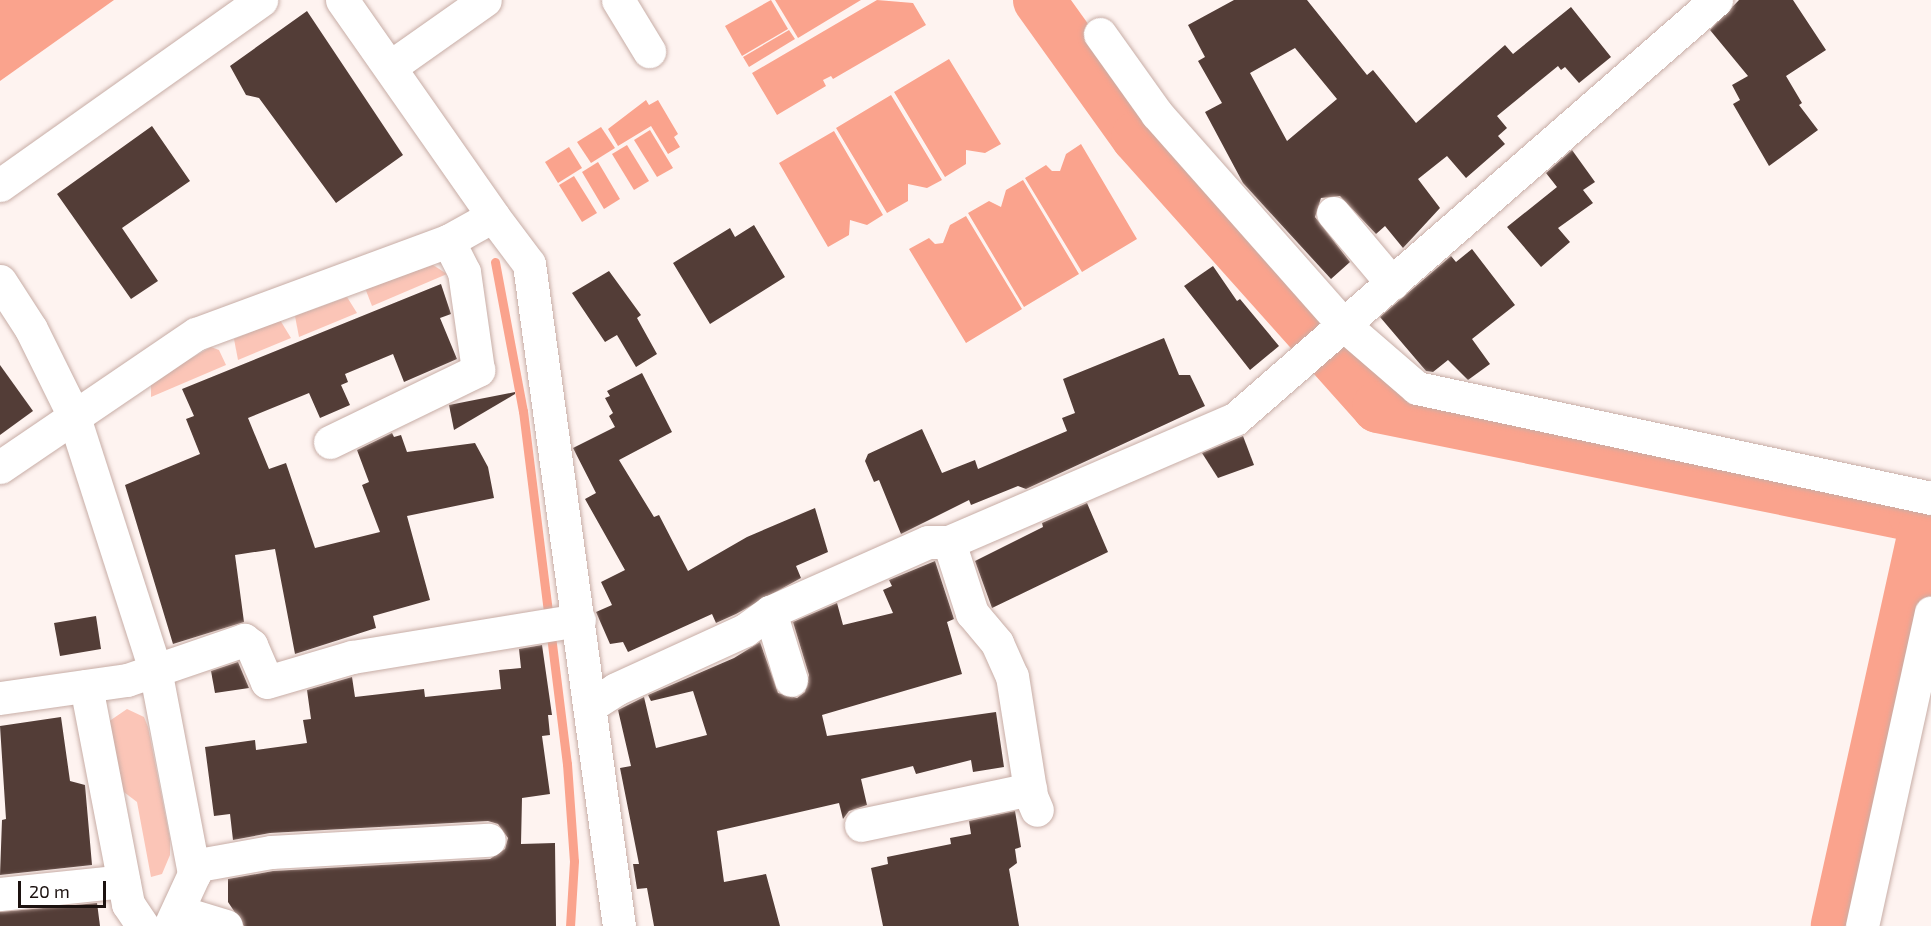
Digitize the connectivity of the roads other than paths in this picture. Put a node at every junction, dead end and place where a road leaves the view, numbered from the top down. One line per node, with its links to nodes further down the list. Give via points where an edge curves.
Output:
1 (261, 0): 9 (street)
2 (342, 0): 8 (street)
3 (485, 0): 8 (street)
4 (618, 0): 7 (street)
5 (1716, 0): 14 (street)
6 (1100, 34): 15 (street, via 1157,114)
7 (649, 51)
8 (390, 67): 11 (street)
9 (0, 185)
10 (1333, 213): 14 (street)
11 (493, 216): 12 (street); 23 (street, via 529,264)
12 (448, 241): 16 (street, via 196,334); 17 (street, via 464,272 478,370)
13 (0, 281): 16 (street, via 31,329)
14 (1392, 283): 15 (street)
15 (1340, 328): 19 (street, via 1417,388); 20 (street, via 1235,419 1206,435)
16 (73, 414): 18 (street); 24 (street)
17 (330, 442)
18 (0, 467)
19 (1931, 498)
20 (949, 542): 21 (street, via 928,542); 29 (street, via 972,613 997,643 1012,676 1034,800)
21 (770, 612): 25 (street); 28 (street, via 745,630)
22 (1931, 612): 38 (street)
23 (579, 620): 24 (street, via 352,657 267,682 251,645 244,640); 28 (street)
24 (155, 669): 26 (street); 31 (street)
25 (791, 680)
26 (86, 686): 27 (street); 32 (street)
27 (0, 698)
28 (590, 706): 37 (street)
29 (861, 825)
30 (489, 840): 31 (street, via 271,852)
31 (193, 866): 34 (street, via 194,874)
32 (123, 881): 33 (street); 35 (street, via 128,904)
33 (0, 894)
34 (175, 919): 36 (street)
35 (143, 926)
36 (226, 926)
37 (619, 926)
38 (1862, 926)

